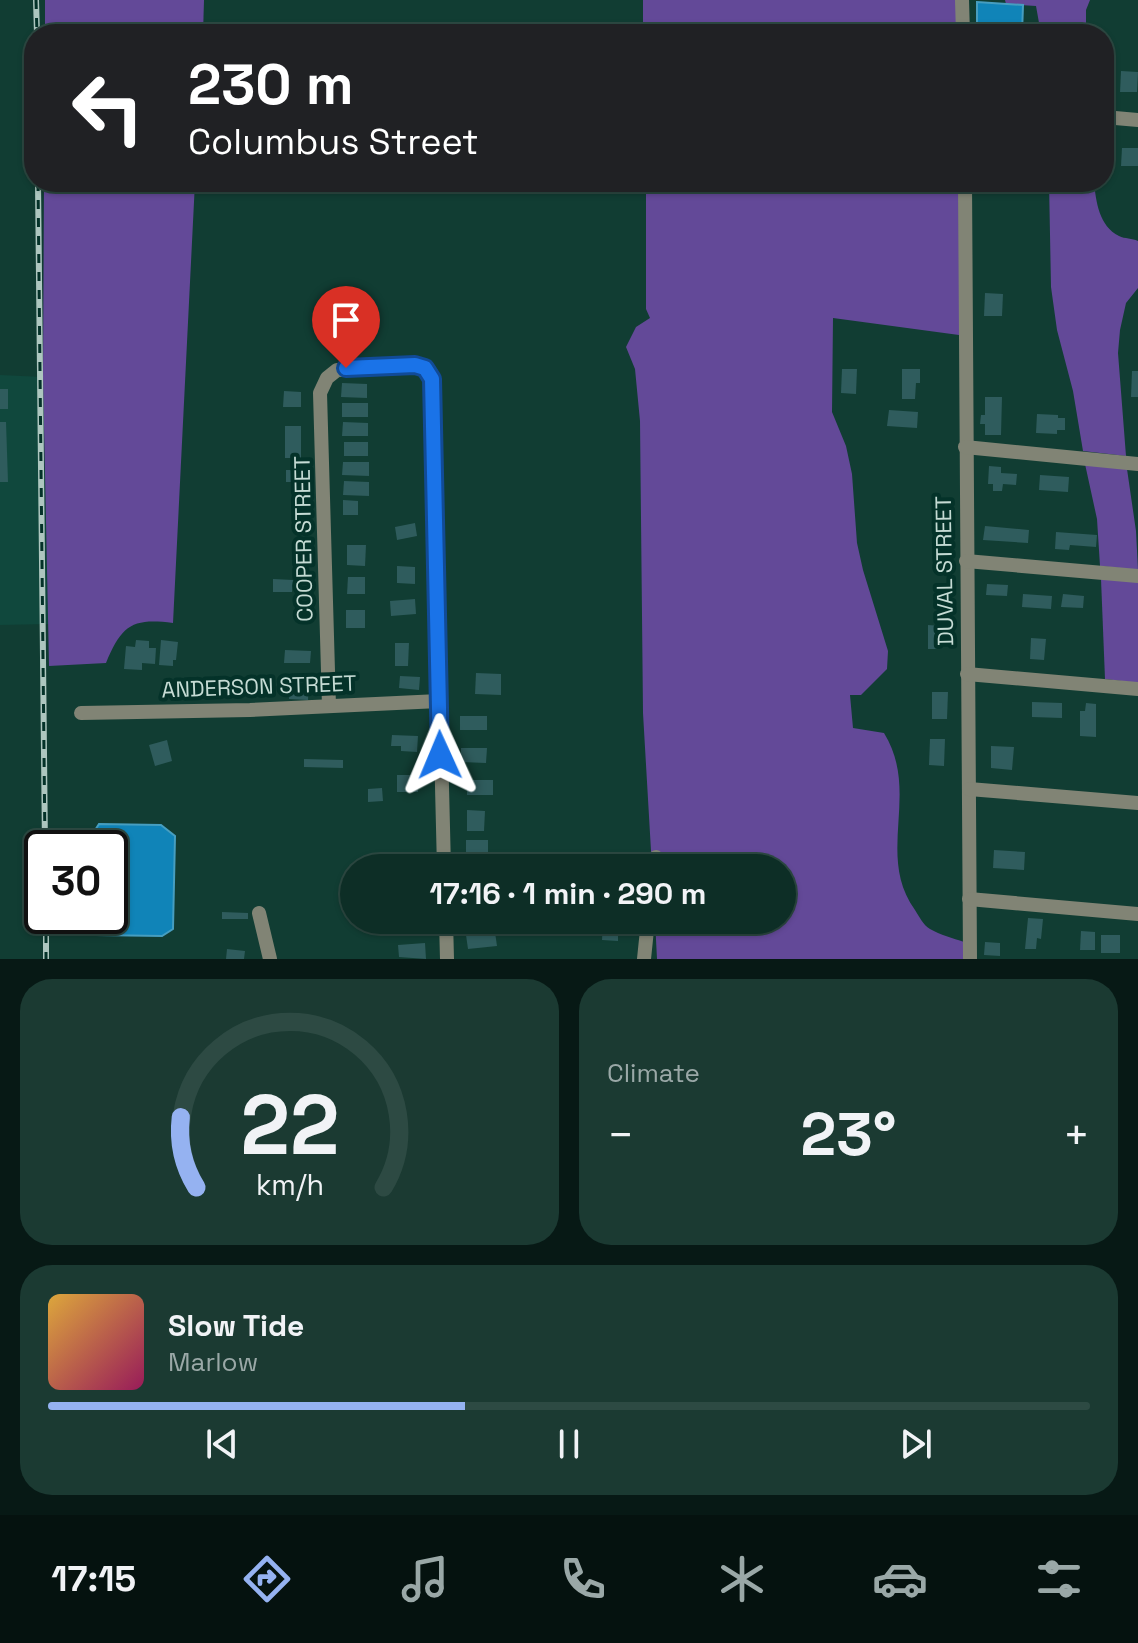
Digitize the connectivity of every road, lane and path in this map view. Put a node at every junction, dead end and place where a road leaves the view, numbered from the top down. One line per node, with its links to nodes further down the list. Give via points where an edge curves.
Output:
1 (962, 0): 2 (street)
2 (963, 24)
3 (1114, 118): 4 (street)
4 (1138, 120)
5 (965, 192): 6 (street, DUVAL STREET)
6 (965, 447): 7 (street); 8 (street, DUVAL STREET)
7 (1138, 464)
8 (966, 561): 9 (street); 10 (street, DUVAL STREET)
9 (1138, 576)
10 (967, 674): 11 (street); 15 (street, DUVAL STREET)
11 (1138, 689)
12 (439, 701): 13 (street, ANDERSON STREET); 13 (street, COOPER STREET, via 431,374 415,365 346,368 330,375 320,393); 17 (street)
13 (329, 706): 14 (street, ANDERSON STREET)
14 (81, 713)
15 (969, 789): 16 (street); 18 (street, DUVAL STREET)
16 (1138, 803)
17 (444, 854)
18 (969, 899): 20 (street); 26 (street, DUVAL STREET)
19 (259, 913): 23 (street)
20 (1138, 914)
21 (446, 934): 24 (street)
22 (647, 934): 25 (street)
23 (270, 959)
24 (447, 959)
25 (644, 959)
26 (970, 959)

